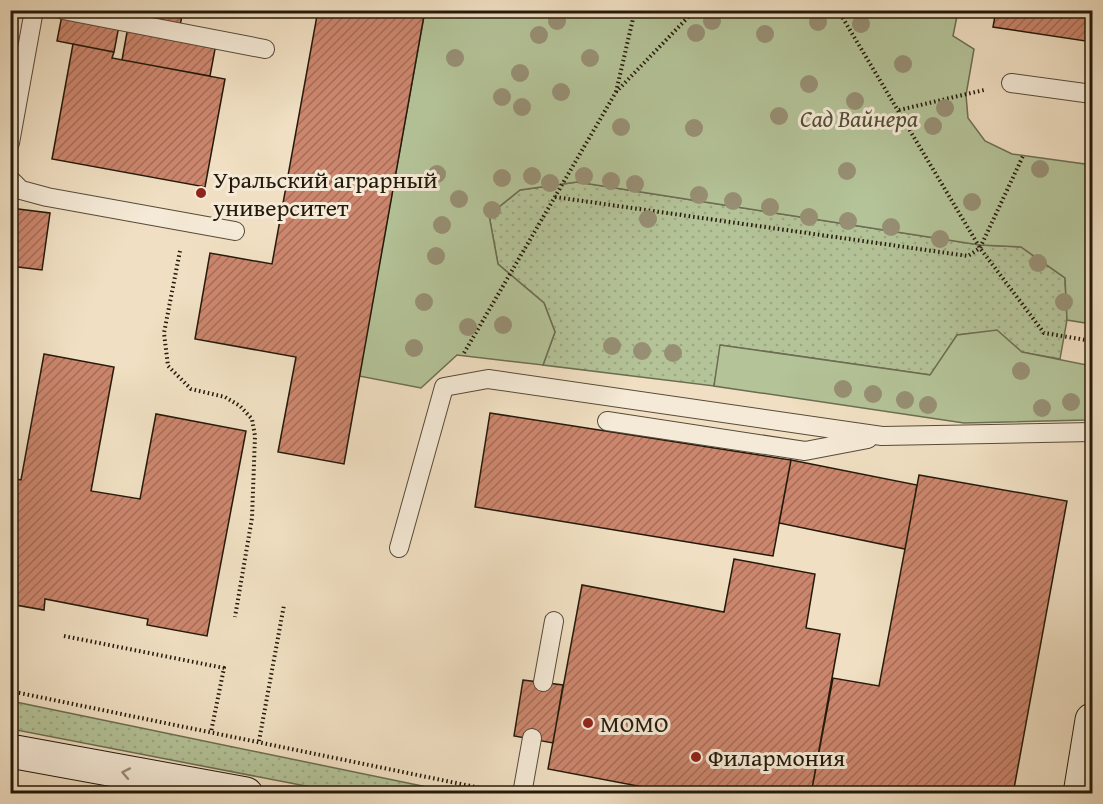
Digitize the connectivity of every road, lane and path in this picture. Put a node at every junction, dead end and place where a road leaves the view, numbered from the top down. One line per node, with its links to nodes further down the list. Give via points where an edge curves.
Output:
1 (34, 10): 11 (lane)
2 (63, 10): 6 (lane)
3 (635, 10): 8 (path)
4 (695, 10): 8 (path)
5 (838, 10): 10 (path)
6 (265, 49)
7 (1011, 83): 9 (lane); 10 (path)
8 (616, 92): 14 (path)
9 (1092, 94)
10 (899, 110): 17 (path)
11 (10, 143)
12 (1023, 156): 17 (path)
13 (10, 179): 15 (lane, via 21,190 47,197)
14 (555, 197): 17 (path, via 969,256); 19 (path)
15 (185, 222): 16 (lane); 25 (path, via 164,333 168,366 190,389 225,397 240,406 252,419 255,436 252,518)
16 (235, 231)
17 (980, 248): 18 (path, via 1044,333)
18 (1092, 341)
19 (444, 387): 22 (lane, via 488,379); 23 (lane)
20 (607, 421): 22 (lane, via 805,451)
21 (1092, 432): 22 (lane)
22 (882, 436)
23 (399, 548)
24 (284, 605): 33 (path)
25 (235, 617)
26 (554, 621): 28 (lane)
27 (64, 636): 31 (path, via 224,668)
28 (543, 682)
29 (10, 691): 31 (path)
30 (1092, 720): 38 (main road)
31 (212, 732): 33 (path)
32 (532, 738): 37 (lane)
33 (259, 741): 35 (path)
34 (10, 751): 36 (main road, one-way to 34)
35 (487, 789)
36 (246, 794)
37 (522, 794)
38 (1080, 794)

